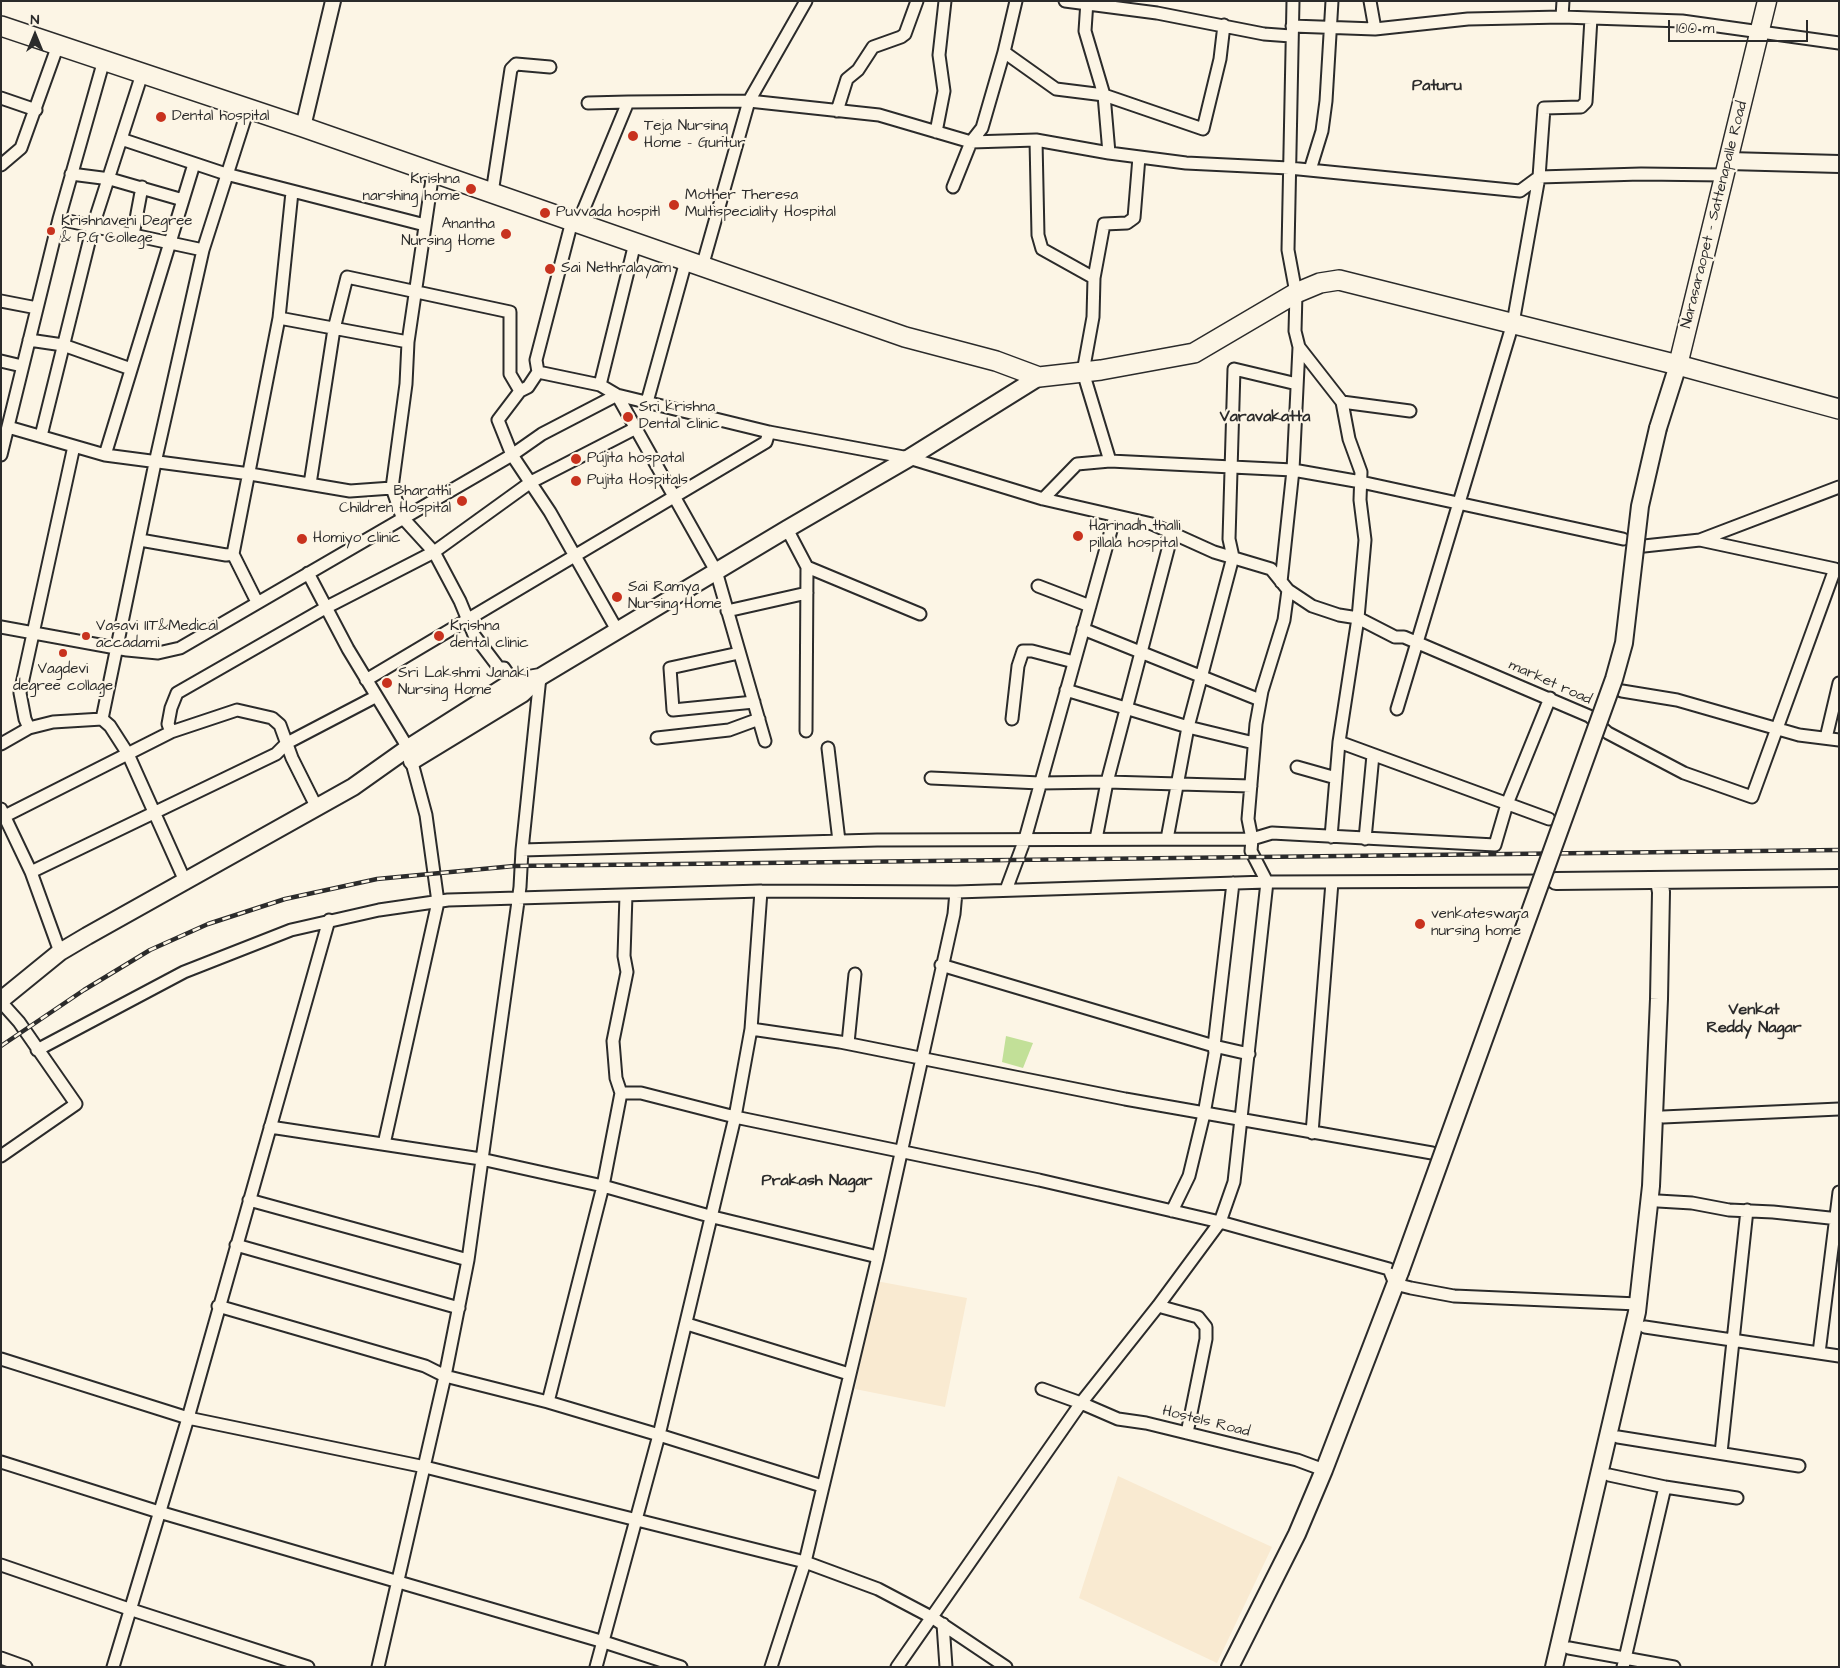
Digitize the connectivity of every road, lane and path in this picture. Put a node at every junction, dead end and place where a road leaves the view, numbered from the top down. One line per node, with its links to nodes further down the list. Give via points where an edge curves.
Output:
1 (333, 1): 37 (street)
2 (806, 1): 31 (street)
3 (917, 1): 36 (street, via 905,34 873,46 858,70 847,79)
4 (945, 1): 38 (street, via 939,55 944,91)
5 (1016, 1): 25 (street)
6 (1066, 1): 13 (street)
7 (1159, 1): 14 (street)
8 (1293, 1): 21 (street)
9 (1332, 1): 19 (street)
10 (1370, 1): 20 (street)
11 (1563, 1): 15 (street)
12 (1767, 1): 22 (main road, Narasaraopet - Sattenapalle Road)
13 (1086, 3): 14 (street); 29 (street, via 1084,31)
14 (1158, 14): 17 (street)
15 (1562, 17): 16 (street); 20 (street, via 1468,19)
16 (1591, 18): 22 (street, via 1682,21); 53 (street, via 1586,102 1581,108 1544,108)
17 (1224, 25): 21 (street, via 1264,34); 29 (street, via 1220,58 1203,129)
18 (1, 26): 24 (highway)
19 (1331, 29): 20 (street); 21 (street); 49 (street, via 1322,131)
20 (1375, 29)
21 (1291, 31): 47 (street)
22 (1759, 31): 23 (street); 48 (main road, Narasaraopet - Sattenapalle Road)
23 (1839, 43)
24 (58, 45): 26 (highway); 35 (street)
25 (1004, 52): 29 (street, via 1056,89); 41 (street, via 982,128)
26 (104, 60): 28 (highway); 51 (street)
27 (550, 67): 58 (street, via 516,64 511,69)
28 (142, 74): 34 (highway); 39 (street)
29 (1104, 94): 42 (street)
30 (1, 98): 35 (street)
31 (749, 101): 32 (street); 36 (street); 68 (street)
32 (628, 102): 33 (street); 61 (street)
33 (588, 103)
34 (248, 108): 37 (highway); 52 (street)
35 (36, 110): 46 (street, via 21,148)
36 (837, 110): 38 (street, via 879,115)
37 (303, 127): 50 (highway)
38 (936, 132): 41 (street)
39 (121, 139): 44 (street); 54 (street)
40 (1036, 140): 41 (street); 42 (street); 69 (street, via 1038,235 1042,249)
41 (971, 142): 55 (street)
42 (1109, 153): 43 (street)
43 (1139, 157): 47 (street, via 1186,163); 69 (street, via 1134,218 1127,222 1104,224)
44 (194, 164): 52 (street); 59 (street)
45 (1839, 164): 48 (main road)
46 (1, 165)
47 (1289, 168): 49 (street); 71 (street, via 1288,250)
48 (1727, 168): 53 (street); 82 (main road, Narasaraopet - Sattenapalle Road)
49 (1310, 170): 53 (street, via 1511,192 1520,191)
50 (432, 172): 58 (highway); 62 (street)
51 (71, 174): 54 (street); 60 (street)
52 (226, 174): 57 (street); 67 (street)
53 (1539, 177): 75 (street)
54 (110, 179): 56 (street); 63 (street)
55 (953, 186)
56 (142, 187): 59 (street); 64 (street)
57 (292, 192): 62 (street); 74 (street)
58 (492, 193): 61 (highway)
59 (183, 200): 66 (street)
60 (59, 219): 63 (street); 73 (street)
61 (575, 222): 65 (highway); 85 (street, via 536,360)
62 (425, 225): 70 (street)
63 (93, 226): 64 (street); 79 (street)
64 (133, 235): 66 (street)
65 (635, 243): 68 (highway); 89 (street)
66 (171, 244): 67 (street); 84 (street)
67 (203, 250): 106 (street)
68 (694, 264): 87 (highway, via 905,337 996,361); 92 (street)
69 (1094, 278): 86 (street, via 1093,317)
70 (415, 293): 76 (street, via 347,277); 78 (street); 90 (street, via 510,312 510,374)
71 (1296, 293): 75 (highway, via 1320,283 1340,280); 80 (street, via 1295,331); 86 (highway, via 1194,353)
72 (1, 301): 73 (street)
73 (37, 308): 77 (street)
74 (279, 318): 76 (street); 109 (street)
75 (1513, 323): 82 (highway); 117 (street)
76 (334, 329): 78 (street); 112 (street)
77 (29, 340): 79 (street); 83 (street)
78 (408, 342): 114 (street, via 406,384)
79 (63, 345): 84 (street); 99 (street)
80 (1299, 347): 88 (street); 93 (street)
81 (1, 361): 83 (street)
82 (1678, 364): 94 (highway); 256 (main road, Narasaraopet - Sattenapalle Road, bridge, via 1658,428 1640,506 1624,642 1614,679)
83 (22, 366): 96 (street)
84 (131, 369): 102 (street)
85 (538, 372): 89 (street, market road); 90 (street, via 528,387)
86 (1083, 372): 87 (highway); 105 (street)
87 (1039, 377): 104 (main road)
88 (1297, 384): 107 (street, via 1234,369); 108 (street)
89 (600, 386): 91 (street, market road)
90 (520, 391): 103 (street, via 498,420)
91 (617, 395): 92 (street, market road); 97 (street); 103 (street, via 542,434)
92 (647, 402): 98 (street, market road)
93 (1342, 402): 95 (street); 111 (street, via 1349,439 1361,472)
94 (1839, 409)
95 (1410, 411)
96 (8, 427): 99 (street); 101 (street)
97 (636, 428): 110 (street); 115 (street)
98 (769, 432): 104 (street, market road); 115 (street, via 766,442)
99 (41, 436): 100 (street)
100 (74, 446): 102 (street); 147 (street)
101 (1, 455)
102 (105, 455): 106 (street)
103 (512, 455): 110 (street); 119 (street)
104 (909, 458): 116 (street, market road); 120 (main road)
105 (1110, 461): 107 (street); 116 (street, via 1077,464)
106 (155, 463): 109 (street); 123 (street)
107 (1231, 467): 108 (street); 129 (street, via 1230,539)
108 (1293, 470): 111 (street); 135 (street)
109 (250, 474): 112 (street); 127 (street)
110 (531, 482): 126 (street); 128 (street)
111 (1360, 482): 117 (street); 142 (street, via 1365,540)
112 (310, 484): 114 (street, via 350,491)
113 (1839, 487): 124 (street)
114 (392, 488): 119 (street)
115 (675, 496): 128 (street); 132 (street)
116 (1043, 499): 118 (street, market road)
117 (1459, 503): 122 (street); 148 (street)
118 (1115, 516): 121 (street, market road, via 1152,524); 138 (street)
119 (402, 517): 126 (street); 133 (street)
120 (787, 528): 130 (street); 132 (main road)
121 (1172, 534): 129 (street, market road); 151 (street)
122 (1623, 539)
123 (140, 540): 127 (street); 149 (street)
124 (1700, 540): 125 (street); 131 (street)
125 (1644, 546)
126 (434, 552): 139 (street); 143 (street)
127 (233, 554): 137 (street)
128 (575, 557): 143 (street); 146 (street)
129 (1233, 557): 135 (street, market road, via 1271,569); 154 (street)
130 (807, 567): 136 (street); 141 (street)
131 (1837, 570): 171 (street)
132 (716, 571): 140 (street); 146 (main road)
133 (308, 573): 137 (street); 139 (street)
134 (1038, 586): 138 (street)
135 (1285, 586): 142 (street, market road, via 1312,606); 162 (street, via 1284,620)
136 (807, 593): 140 (street); 172 (street)
137 (257, 602): 149 (street, via 180,648 158,653)
138 (1090, 606): 145 (street)
139 (327, 607): 155 (street); 173 (street, via 177,693 168,724)
140 (727, 612): 150 (street)
141 (920, 614)
142 (1358, 618): 148 (street, market road, via 1395,637); 178 (street)
143 (468, 619): 155 (street); 157 (street, via 474,635 498,668 504,668)
144 (1, 627): 147 (street)
145 (1084, 629): 151 (street); 152 (street)
146 (617, 630): 153 (main road)
147 (32, 633): 149 (street); 170 (street, via 20,693)
148 (1417, 643): 161 (street, market road); 165 (street)
149 (118, 649): 166 (street)
150 (739, 653): 163 (street); 163 (street, via 670,668 673,710)
151 (1140, 653): 154 (street); 164 (street)
152 (1074, 662): 158 (street); 168 (street, via 1022,651)
153 (540, 677): 157 (main road); 205 (street)
154 (1200, 678): 162 (street); 169 (street)
155 (366, 680): 160 (street)
156 (1839, 683): 175 (street)
157 (517, 688): 185 (main road)
158 (1066, 690): 164 (street); 190 (street)
159 (1622, 691): 171 (street, via 1677,700)
160 (376, 697): 179 (street); 185 (street)
161 (1550, 698): 171 (street, market road, via 1589,716 1608,733 1684,773 1752,797); 193 (street)
162 (1260, 700): 180 (street)
163 (754, 702): 167 (street)
164 (1126, 707): 169 (street); 189 (street)
165 (1397, 709)
166 (102, 718): 170 (street, via 53,722); 183 (street)
167 (759, 720): 174 (street, via 729,730); 177 (street)
168 (1012, 720)
169 (1188, 727): 180 (street); 191 (street)
170 (29, 728): 181 (street)
171 (1778, 729): 175 (street)
172 (806, 731)
173 (171, 732): 179 (street, via 237,710 272,718 280,725); 183 (street)
174 (657, 738)
175 (1826, 738): 176 (street)
176 (1839, 740)
177 (765, 741)
178 (1339, 742): 184 (street); 188 (street)
179 (287, 743): 194 (street); 195 (street, via 276,754)
180 (1254, 743): 192 (street)
181 (1, 744)
182 (828, 748): 204 (street)
183 (128, 754): 195 (street); 196 (street)
184 (1373, 754): 193 (street); 203 (street)
185 (410, 755): 194 (main road); 219 (street, via 426,814)
186 (1297, 767): 188 (street)
187 (931, 778): 190 (street)
188 (1336, 778): 198 (street)
189 (1107, 782): 190 (street); 191 (street); 200 (street)
190 (1040, 784): 199 (street)
191 (1176, 785): 192 (street); 201 (street)
192 (1251, 786): 202 (street, via 1248,819)
193 (1507, 804): 197 (street); 203 (street, via 1495,845)
194 (316, 808): 209 (main road)
195 (154, 812): 206 (street); 209 (street)
196 (2, 815): 206 (street)
197 (1549, 818)
198 (1331, 837): 202 (street, via 1272,834); 203 (street)
199 (1025, 839): 200 (street); 204 (street); 214 (street)
200 (1096, 839): 201 (street)
201 (1167, 839): 202 (street)
202 (1252, 839): 211 (street, via 1251,851)
203 (1365, 839)
204 (839, 841): 205 (street)
205 (522, 850): 218 (street)
206 (31, 872): 221 (street)
207 (1839, 878): 208 (main road)
208 (1664, 880): 210 (main road); 235 (main road, via 1668,989); 257 (main road, via 1651,1186)
209 (185, 881): 221 (main road)
210 (1556, 881): 212 (street)
211 (1267, 882): 212 (street); 213 (street); 229 (street)
212 (1332, 882): 238 (street)
213 (1233, 883): 214 (street); 227 (street)
214 (1006, 890): 216 (street)
215 (760, 891): 216 (street); 217 (street); 225 (street)
216 (956, 892): 222 (street)
217 (626, 895): 218 (street); 231 (street, via 624,956 627,972 613,1041 616,1078)
218 (518, 898): 219 (street); 243 (street)
219 (438, 902): 220 (street); 239 (street)
220 (329, 920): 228 (street, via 290,930 184,972); 237 (street)
221 (60, 952): 224 (main road)
222 (941, 965): 227 (street); 230 (street)
223 (855, 974): 226 (street)
224 (2, 1001): 228 (street)
225 (751, 1029): 226 (street); 234 (street)
226 (848, 1043): 230 (street)
227 (1214, 1046): 229 (street); 233 (street)
228 (37, 1050): 242 (street, via 76,1104)
229 (1248, 1054): 236 (street)
230 (921, 1057): 233 (street); 240 (street)
231 (621, 1093): 234 (street, via 641,1094); 244 (street)
232 (1839, 1109): 235 (street)
233 (1204, 1114): 236 (street); 249 (street, via 1189,1176)
234 (735, 1117): 240 (street); 250 (street)
235 (1663, 1117): 247 (main road)
236 (1242, 1120): 238 (street); 252 (street, via 1234,1182)
237 (270, 1127): 239 (street); 246 (street)
238 (1312, 1133): 241 (street)
239 (384, 1144): 243 (street)
240 (900, 1152): 249 (street); 254 (street)
241 (1432, 1153)
242 (1, 1156)
243 (481, 1159): 244 (street); 255 (street)
244 (603, 1186): 250 (street); 270 (street)
245 (1839, 1192): 251 (street)
246 (249, 1200): 253 (street); 255 (street)
247 (1658, 1201): 248 (street); 262 (main road)
248 (1747, 1210): 251 (street); 263 (street)
249 (1172, 1211): 252 (street)
250 (712, 1217): 254 (street); 261 (street)
251 (1838, 1219): 264 (street)
252 (1220, 1222): 256 (street, via 1389,1270); 259 (street)
253 (236, 1245): 258 (street); 260 (street)
254 (878, 1257): 267 (street)
255 (468, 1260): 260 (street)
256 (1398, 1278): 257 (street, via 1454,1296); 280 (main road, Narasaraopet - Sattenapalle Road)
257 (1638, 1304): 307 (main road)
258 (218, 1306): 268 (street, via 424,1366); 272 (street)
259 (1158, 1306): 271 (street); 273 (street, via 1198,1316 1206,1327)
260 (459, 1308): 268 (street)
261 (686, 1324): 267 (street); 274 (street)
262 (1645, 1327): 263 (street); 275 (main road)
263 (1734, 1341): 264 (street); 276 (street)
264 (1819, 1353): 265 (street)
265 (1839, 1356)
266 (1, 1359): 272 (street)
267 (849, 1374): 282 (street)
268 (445, 1376): 270 (street); 279 (street)
269 (1042, 1389): 271 (street, Hostels Road)
270 (548, 1402): 274 (street)
271 (1081, 1403): 273 (street, Hostels Road, via 1118,1419); 291 (street)
272 (188, 1418): 279 (street); 285 (street)
273 (1187, 1433): 280 (street, Hostels Road, via 1297,1460)
274 (659, 1435): 282 (street); 286 (street)
275 (1618, 1437): 276 (street); 281 (main road)
276 (1721, 1453): 278 (street)
277 (1, 1462): 285 (street)
278 (1800, 1466)
279 (425, 1467): 286 (street); 289 (street)
280 (1324, 1470): 306 (main road, Narasaraopet - Sattenapalle Road, via 1297,1534)
281 (1609, 1475): 283 (street); 293 (main road)
282 (822, 1486): 287 (street)
283 (1665, 1487): 284 (street); 295 (street)
284 (1738, 1498)
285 (159, 1512): 289 (street); 290 (street)
286 (636, 1520): 287 (street); 292 (street)
287 (804, 1562): 291 (street, via 878,1589); 302 (street)
288 (1, 1564): 290 (street)
289 (399, 1581): 292 (street); 299 (street)
290 (129, 1609): 297 (street); 298 (street)
291 (938, 1621): 303 (street); 304 (street); 305 (street)
292 (604, 1642): 300 (street); 301 (street)
293 (1569, 1648): 295 (street); 308 (main road)
294 (1, 1658): 296 (street)
295 (1624, 1662): 309 (street)
296 (26, 1667)
297 (113, 1667)
298 (308, 1667)
299 (378, 1667)
300 (596, 1667)
301 (681, 1667)
302 (771, 1667)
303 (897, 1667)
304 (946, 1667)
305 (1006, 1667)
306 (1230, 1667)
307 (1554, 1667)
308 (1565, 1667)
309 (1674, 1667)

